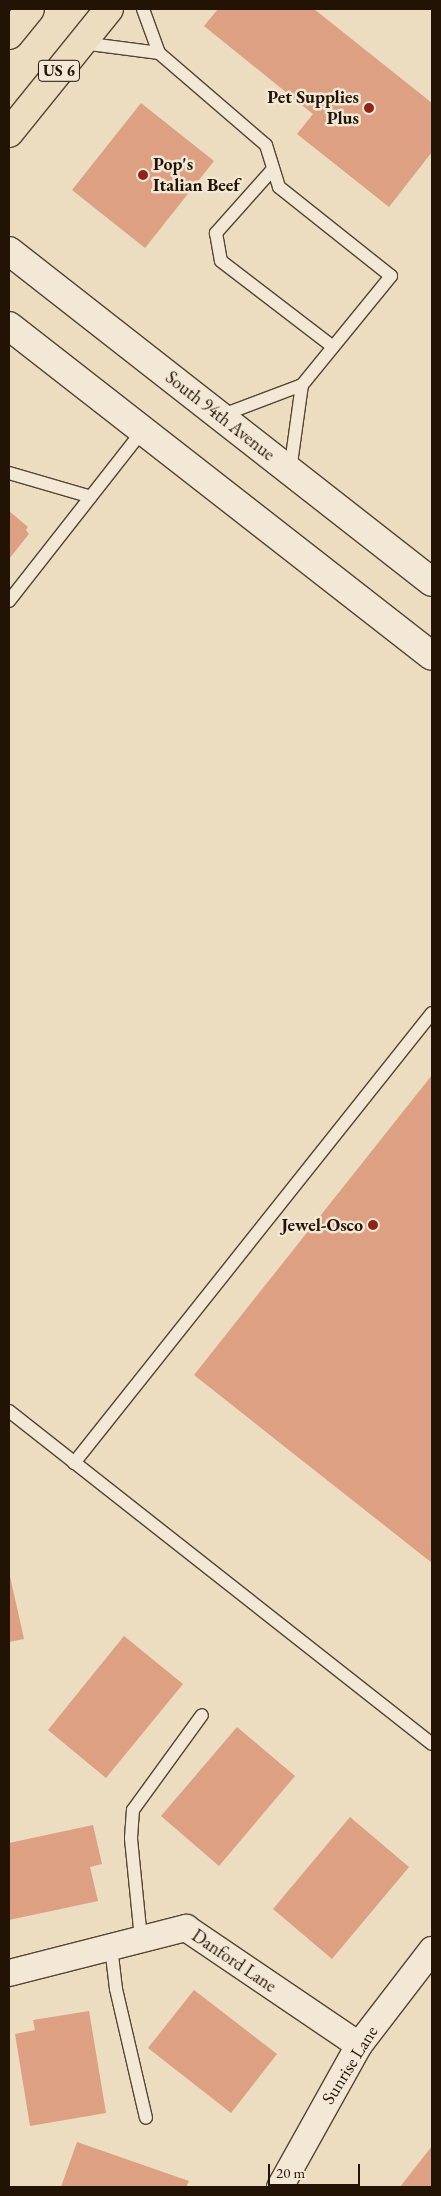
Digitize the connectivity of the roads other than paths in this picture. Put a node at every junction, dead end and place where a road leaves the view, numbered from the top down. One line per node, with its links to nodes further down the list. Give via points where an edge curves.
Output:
1 (30, 9): 4 (main road)
2 (109, 9): 5 (main road, US 6)
3 (143, 9): 6 (lane)
4 (9, 36)
5 (82, 43): 6 (lane); 7 (main road, US 6)
6 (159, 53): 8 (lane, via 266,145)
7 (9, 133)
8 (273, 169): 11 (lane, via 279,187 391,276); 11 (lane, via 216,233 221,261)
9 (9, 251): 13 (street, South 94th Avenue)
10 (9, 326): 14 (street)
11 (333, 347): 12 (lane)
12 (302, 385): 13 (lane); 15 (lane)
13 (220, 416): 15 (street, South 94th Avenue)
14 (143, 430): 17 (lane); 20 (street)
15 (290, 471): 18 (street, South 94th Avenue)
16 (9, 473): 17 (lane)
17 (91, 497): 19 (lane)
18 (432, 582)
19 (9, 601)
20 (432, 656)
21 (432, 1013): 23 (lane)
22 (9, 1411): 23 (lane)
23 (74, 1463): 25 (lane)
24 (202, 1715): 26 (lane, via 133,1810 131,1838)
25 (432, 1744)
26 (141, 1939): 27 (street, Danford Lane); 30 (street, Danford Lane, via 186,1928)
27 (111, 1947): 29 (street, Danford Lane); 31 (lane, via 116,1989)
28 (432, 1950): 30 (street, Sunrise Lane)
29 (9, 1973)
30 (359, 2044): 32 (street, Sunrise Lane)
31 (146, 2118)
32 (280, 2187)

